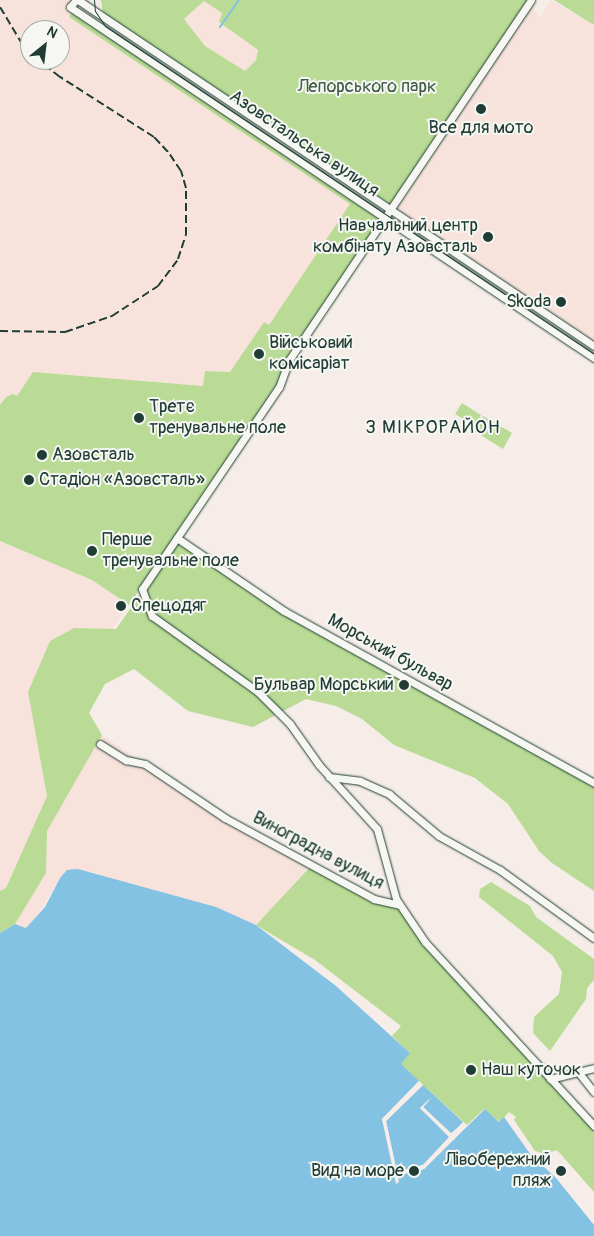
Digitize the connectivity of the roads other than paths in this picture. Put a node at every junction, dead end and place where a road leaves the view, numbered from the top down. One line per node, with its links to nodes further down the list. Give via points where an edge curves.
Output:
1 (77, 0): 3 (street, Азовстальська вулиця); 4 (street, Азовстальська вулиця, via 70,7)
2 (531, 0): 3 (street)
3 (390, 208): 4 (street); 5 (street, Азовстальська вулиця)
4 (385, 217): 6 (street, Азовстальська вулиця); 7 (street, via 289,360 278,387)
5 (594, 346)
6 (594, 358)
7 (177, 538): 9 (street, via 142,589 152,616 268,701 290,724); 10 (street, Морський бульвар, via 284,610)
8 (100, 744): 11 (street, Виноградна вулиця, via 126,760 145,764 225,818 374,899)
9 (329, 777): 11 (street, via 377,829); 12 (street, via 360,781 389,794 439,836 500,870)
10 (594, 784)
11 (399, 905): 15 (street, Виноградна вулиця, via 427,945)
12 (594, 938)
13 (594, 1068): 14 (street)
14 (579, 1073): 15 (street); 16 (street)
15 (550, 1079): 17 (street, Виноградна вулиця)
16 (594, 1092)
17 (594, 1126)

